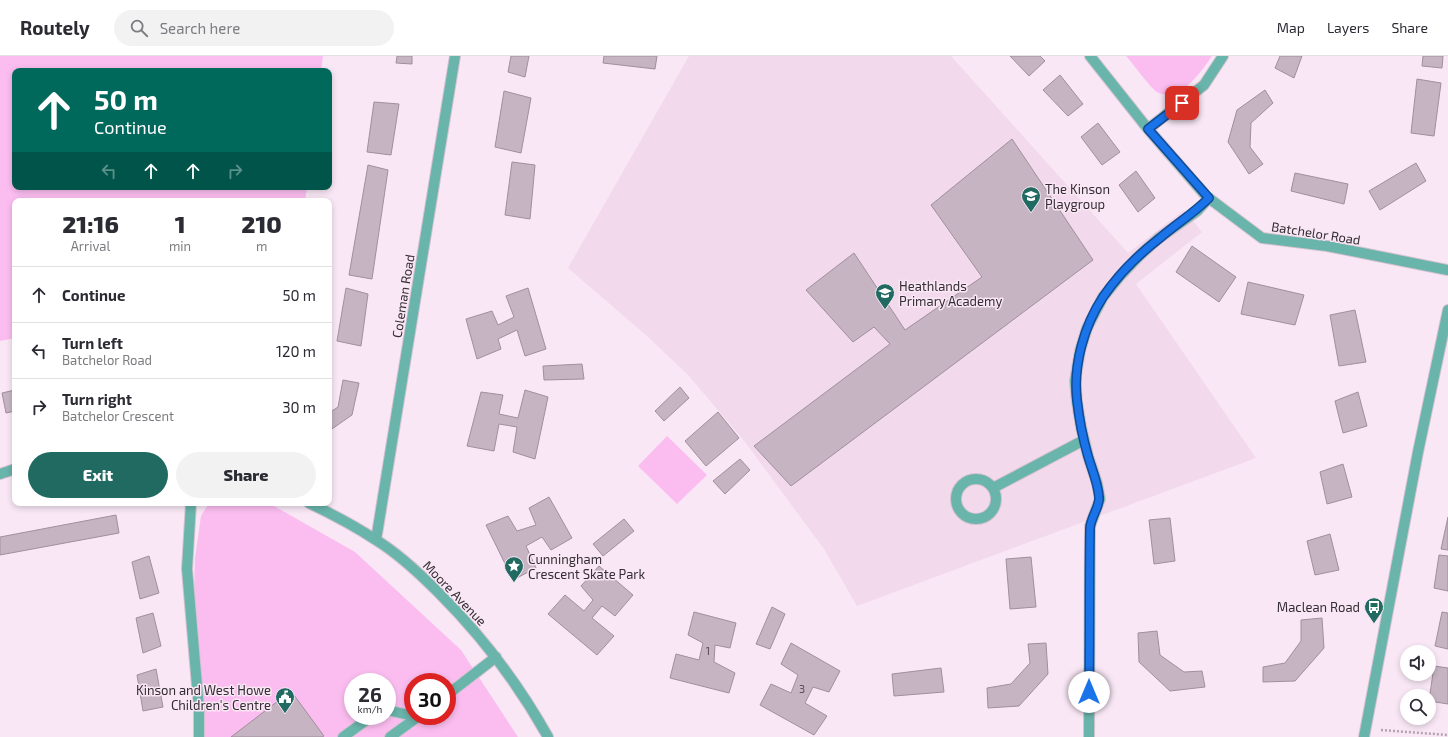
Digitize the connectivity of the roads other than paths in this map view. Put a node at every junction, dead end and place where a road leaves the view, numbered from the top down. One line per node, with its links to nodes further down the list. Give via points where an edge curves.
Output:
1 (455, 56): 14 (street, Coleman Road)
2 (1090, 56): 4 (street, Batchelor Road)
3 (1223, 56): 4 (street, via 1204,85)
4 (1148, 129): 5 (street, Batchelor Road)
5 (1209, 198): 6 (street, Batchelor Road, via 1262,238 1327,246); 8 (street, via 1197,211 1138,256 1103,297 1087,328 1075,381)
6 (1448, 270)
7 (1448, 310): 19 (street, via 1418,452)
8 (1084, 440): 11 (street); 24 (street, via 1100,499 1090,526)
9 (12, 470): 10 (street)
10 (0, 474)
11 (993, 488): 11 (street, via 983,480 974,479 966,482 957,492 958,509 971,519 979,520 986,517 996,504)
12 (190, 506): 20 (street, via 187,569 199,709)
13 (314, 506): 14 (street, Moore Avenue)
14 (376, 540): 15 (street, Moore Avenue, via 418,572 463,617)
15 (496, 657): 16 (street); 23 (street, Moore Avenue, via 531,707)
16 (456, 688)
17 (360, 725): 21 (street)
18 (405, 725): 22 (street)
19 (1365, 733)
20 (198, 737)
21 (343, 737)
22 (390, 737)
23 (548, 737)
24 (1089, 737)

